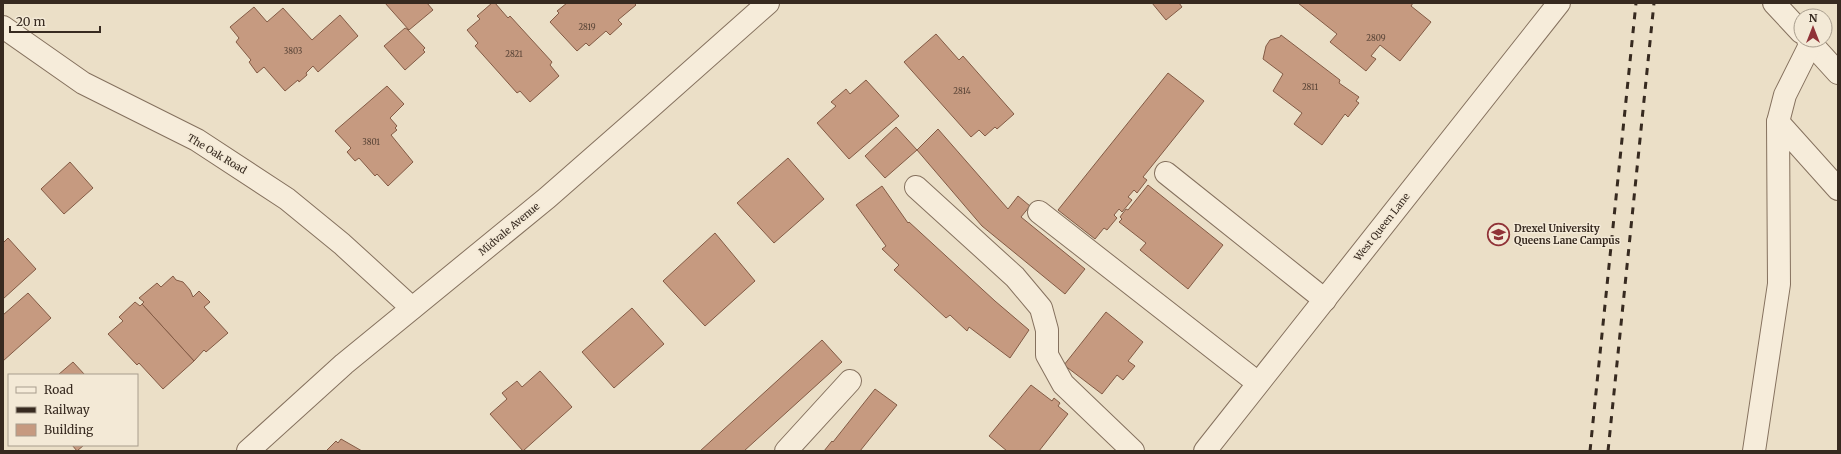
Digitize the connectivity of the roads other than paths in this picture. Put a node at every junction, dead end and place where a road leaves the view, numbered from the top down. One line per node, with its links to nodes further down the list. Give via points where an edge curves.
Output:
1 (768, 3): 15 (street, Midvale Avenue, via 547,198)
2 (1560, 3): 14 (street, West Queen Lane)
3 (1774, 3): 4 (street)
4 (1793, 23)
5 (3, 27): 15 (street, The Oak Road, via 83,83 197,140 287,198)
6 (1803, 48): 9 (street, via 1785,95)
7 (1816, 48): 8 (street)
8 (1838, 73)
9 (1778, 122): 12 (street); 22 (street, via 1779,284)
10 (1166, 173): 14 (street)
11 (916, 187): 20 (street, via 1014,277 1040,308 1047,330 1047,355 1064,384)
12 (1838, 189)
13 (1039, 212): 17 (street)
14 (1325, 300): 17 (street, West Queen Lane)
15 (412, 308): 18 (street, Midvale Avenue, via 344,364)
16 (850, 380): 19 (street)
17 (1258, 383): 21 (street, West Queen Lane)
18 (248, 451)
19 (786, 451)
20 (1133, 451)
21 (1204, 451)
22 (1754, 451)

